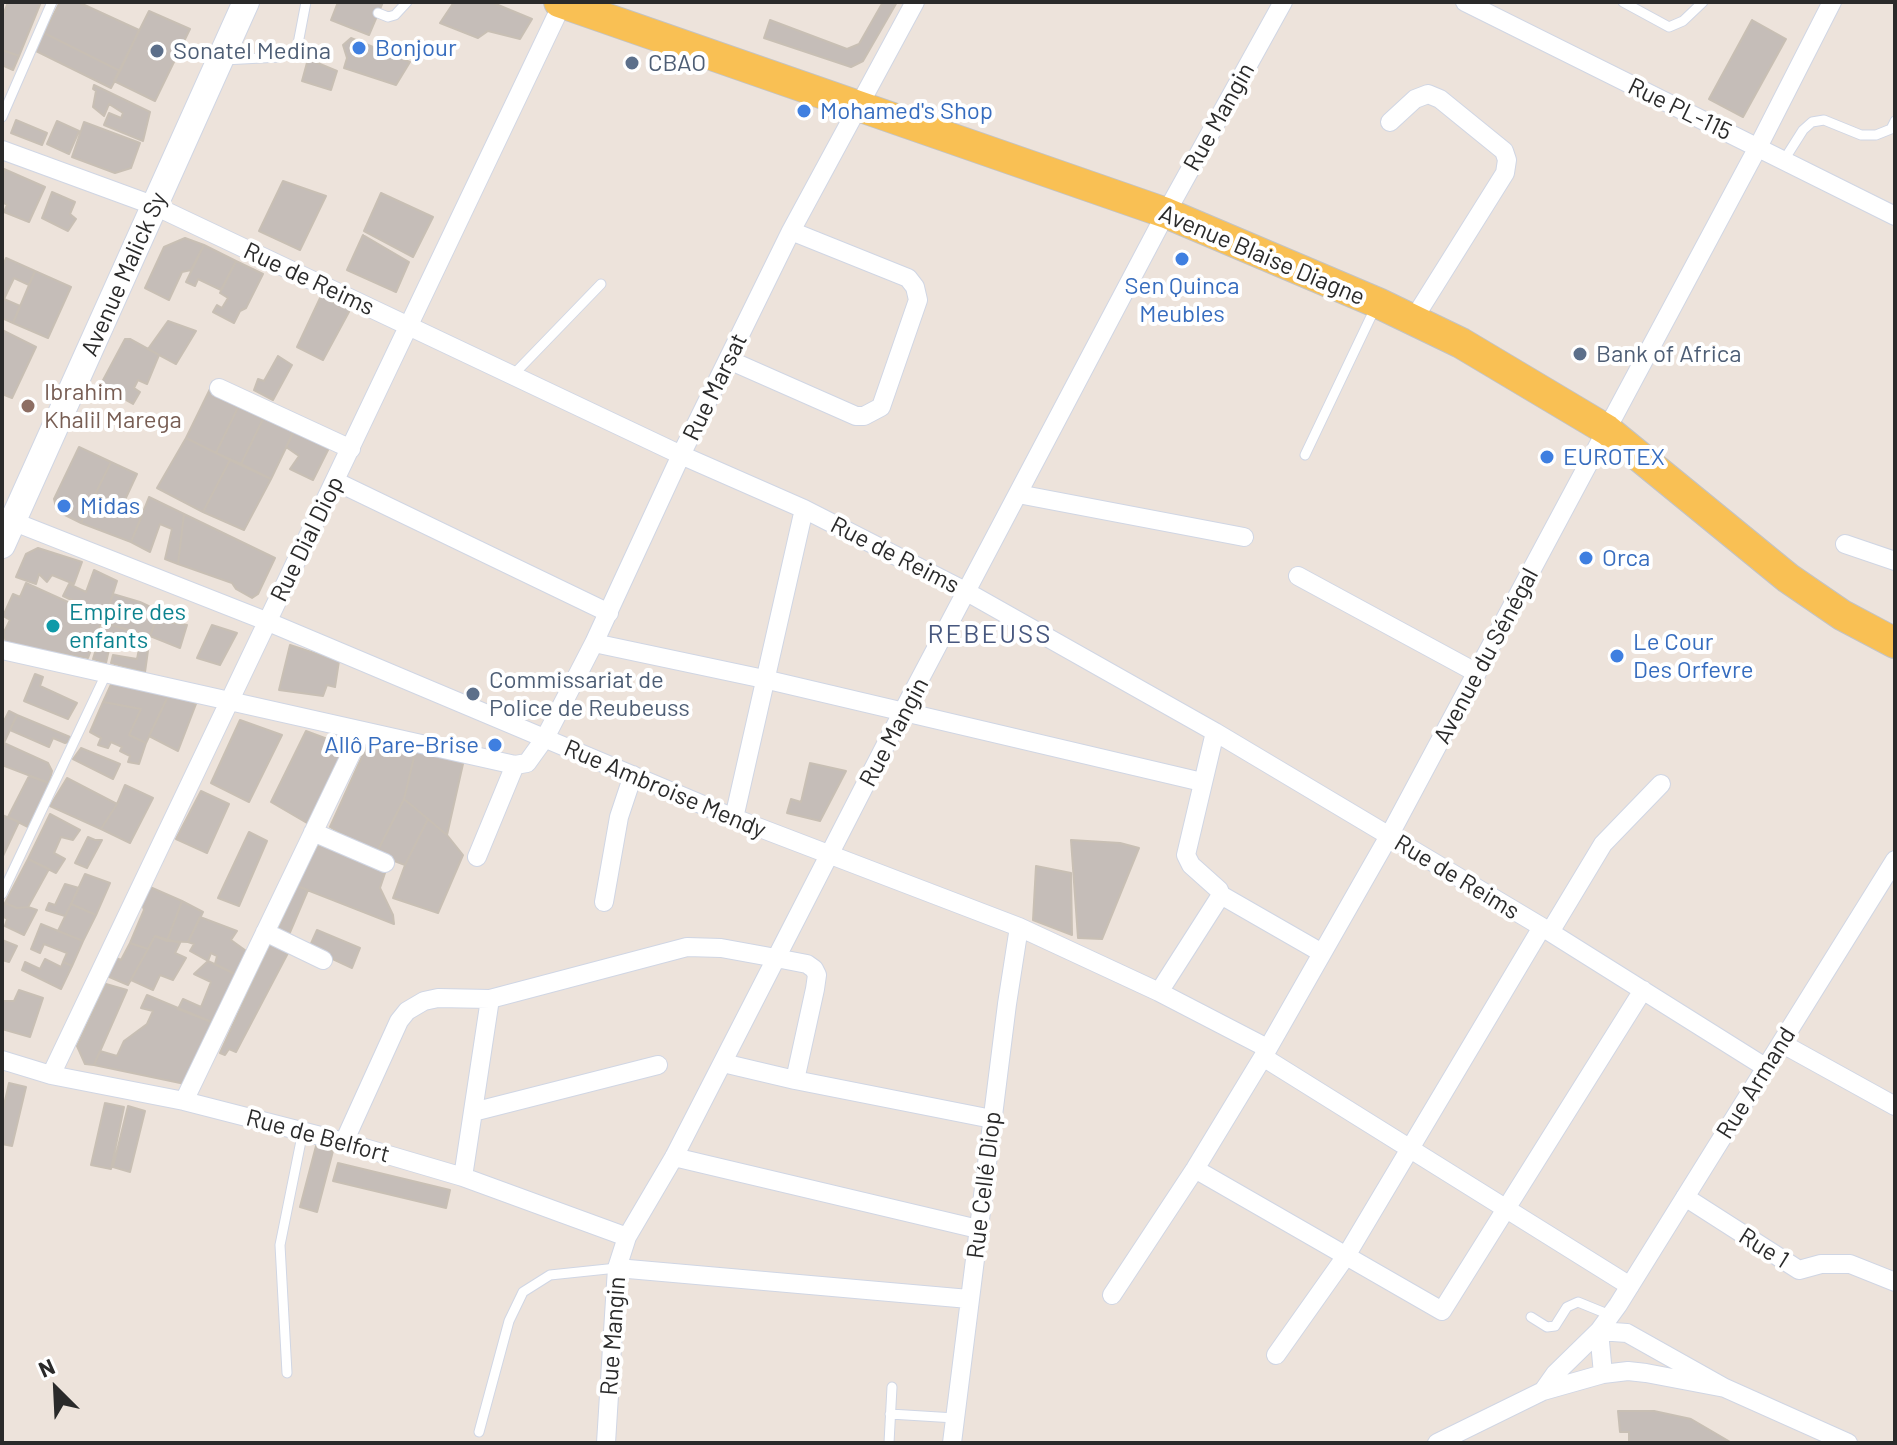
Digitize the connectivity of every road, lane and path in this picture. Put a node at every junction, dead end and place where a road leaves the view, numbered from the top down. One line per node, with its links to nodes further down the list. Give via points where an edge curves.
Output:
1 (52, 2): 15 (lane)
2 (246, 2): 13 (main road, Avenue Malick Sy)
3 (306, 2): 13 (lane, via 297,49 289,55)
4 (407, 2): 12 (lane, via 395,15)
5 (562, 2): 14 (main road, Avenue Blaise Diagne); 28 (street, Rue Dial Diop)
6 (915, 2): 14 (street, Rue Marsat)
7 (1283, 2): 22 (street, Rue Mangin)
8 (1465, 2): 18 (street, Rue PL-115)
9 (1623, 2): 10 (lane, via 1669,27)
10 (1703, 2)
11 (1832, 2): 18 (street, Avenue du Sénégal)
12 (378, 13)
13 (220, 60): 21 (main road, Avenue Malick Sy)
14 (856, 107): 22 (main road, Avenue Blaise Diagne); 24 (street, Rue Marsat)
15 (2, 117)
16 (1895, 121): 20 (lane, via 1891,129 1876,135 1861,135 1824,120 1812,122)
17 (1390, 122): 27 (street, via 1428,94 1504,151 1507,160 1505,173)
18 (1758, 147): 20 (street, Rue PL-115); 32 (street, Avenue du Sénégal)
19 (2, 150): 21 (street, Rue de Reims)
20 (1784, 160): 23 (street, Rue PL-115)
21 (155, 206): 28 (street, Rue de Reims); 39 (main road, Avenue Malick Sy)
22 (1166, 213): 26 (main road, Avenue Blaise Diagne); 37 (street, Rue Mangin)
23 (1895, 216)
24 (791, 231): 29 (street, Rue Marsat); 29 (street, via 908,278 915,287 918,300 881,407 856,416)
25 (601, 284): 30 (lane)
26 (1378, 303): 27 (main road, Avenue Blaise Diagne); 35 (lane)
27 (1413, 320): 32 (main road, Avenue Blaise Diagne)
28 (409, 327): 30 (street, Rue de Reims); 33 (street, Rue Dial Diop)
29 (729, 360): 34 (street, Rue Marsat)
30 (514, 374): 34 (street, Rue de Reims)
31 (219, 388): 33 (street)
32 (1607, 430): 49 (main road, Avenue Blaise Diagne, via 1788,578); 51 (street, Avenue du Sénégal)
33 (351, 449): 36 (street, Rue Dial Diop)
34 (681, 455): 38 (street, Rue de Reims); 46 (street, Rue Marsat)
35 (1305, 455)
36 (335, 481): 46 (street); 47 (street, Rue Dial Diop)
37 (1018, 494): 40 (street); 45 (street, Rue Mangin)
38 (804, 509): 45 (street, Rue de Reims); 53 (street)
39 (8, 519): 42 (main road, Avenue Malick Sy); 47 (street, Rue Ambroise Mendy)
40 (1244, 537)
41 (1845, 544): 43 (street)
42 (2, 545)
43 (1895, 561)
44 (1298, 576): 51 (street)
45 (967, 592): 55 (street, Rue Mangin); 57 (street, Rue de Reims)
46 (609, 613): 48 (street, Rue Marsat)
47 (266, 621): 54 (street, Rue Dial Diop); 58 (street, Rue Ambroise Mendy)
48 (594, 643): 53 (street); 58 (street, Rue Marsat)
49 (1895, 643)
50 (2, 650): 52 (street)
51 (1477, 673): 65 (street, Avenue du Sénégal)
52 (106, 674): 54 (street); 71 (lane)
53 (764, 679): 55 (street); 63 (street)
54 (228, 701): 56 (street); 89 (street, Rue Dial Diop)
55 (903, 711): 61 (street); 66 (street, Rue Mangin)
56 (362, 731): 59 (street); 64 (street)
57 (1215, 732): 61 (street); 65 (street, Rue de Reims)
58 (545, 738): 59 (street, Rue Marsat, via 527,763); 60 (street, Rue Ambroise Mendy)
59 (515, 765): 67 (street)
60 (633, 775): 63 (street, Rue Ambroise Mendy); 73 (street, via 619,817)
61 (1202, 782): 72 (street, via 1186,855)
62 (1661, 784): 75 (street, via 1603,844)
63 (734, 818): 66 (street, Rue Ambroise Mendy)
64 (313, 832): 69 (street); 76 (street)
65 (1389, 836): 75 (street, Rue de Reims); 77 (street, Avenue du Sénégal)
66 (829, 856): 74 (street, Rue Ambroise Mendy); 78 (street, Rue Mangin)
67 (477, 857)
68 (1895, 860): 70 (street, Rue Armand)
69 (385, 863)
70 (1888, 887): 83 (street, Rue Armand)
71 (2, 894)
72 (1221, 895): 77 (street); 81 (street)
73 (604, 902)
74 (1019, 927): 81 (street, Rue Ambroise Mendy); 94 (street, Rue Cellé Diop)
75 (1546, 929): 80 (street, Rue de Reims); 97 (street)
76 (265, 932): 79 (street); 91 (street)
77 (1322, 953): 84 (street, Avenue du Sénégal)
78 (776, 958): 82 (street, via 687,947); 86 (street, Rue Mangin); 90 (street, via 807,964 817,975)
79 (323, 960)
80 (1643, 990): 88 (street, Rue de Reims); 102 (street)
81 (1159, 992): 84 (street, Rue Ambroise Mendy)
82 (490, 999): 93 (street); 96 (street, via 438,998 407,1011)
83 (1781, 1043): 88 (street, Rue Armand); 92 (street)
84 (1265, 1052): 97 (street, Rue Ambroise Mendy); 99 (street, Avenue du Sénégal)
85 (2, 1060): 89 (street, Rue de Belfort)
86 (723, 1063): 90 (street); 98 (street, Rue Mangin)
87 (658, 1065): 93 (street)
88 (1765, 1067): 101 (street, Rue Armand)
89 (51, 1075): 91 (street, Rue de Belfort)
90 (795, 1080): 94 (street)
91 (184, 1101): 95 (street, Rue de Belfort)
92 (1895, 1106)
93 (473, 1112): 100 (street)
94 (992, 1119): 103 (street, Rue Cellé Diop)
95 (303, 1131): 96 (street, Rue de Belfort); 117 (lane, via 280,1245)
96 (344, 1142): 100 (street, Rue de Belfort)
97 (1410, 1148): 102 (street, Rue Ambroise Mendy); 105 (street)
98 (674, 1157): 103 (street); 104 (street, Rue Mangin)
99 (1195, 1169): 105 (street); 109 (street, Avenue du Sénégal)
100 (463, 1177): 104 (street, Rue de Belfort)
101 (1685, 1197): 107 (street, Rue 1, via 1799,1270 1850,1264); 108 (street, Rue Armand)
102 (1506, 1209): 105 (street, via 1442,1311); 108 (street, Rue Ambroise Mendy)
103 (978, 1229): 110 (street, Rue Cellé Diop)
104 (627, 1237): 106 (street, Rue Mangin)
105 (1346, 1256): 115 (street)
106 (617, 1268): 110 (street); 124 (lane, via 550,1275 523,1292 509,1321); 125 (street, Rue Mangin)
107 (1895, 1282)
108 (1630, 1286): 111 (street, Rue Armand)
109 (1112, 1295)
110 (969, 1299): 123 (street, Rue Cellé Diop)
111 (1614, 1310): 112 (lane, via 1578,1302 1567,1307 1555,1326 1547,1327); 113 (street, Rue Armand); 114 (street)
112 (1531, 1317)
113 (1599, 1331): 114 (street); 118 (street); 121 (street, Rue Armand)
114 (1627, 1333): 116 (street); 120 (street)
115 (1276, 1355)
116 (1628, 1371): 118 (street); 120 (street)
117 (287, 1373)
118 (1603, 1374): 121 (street)
119 (892, 1387): 122 (lane)
120 (1725, 1388): 129 (street)
121 (1543, 1391): 128 (street)
122 (890, 1414): 123 (lane); 126 (lane)
123 (955, 1418): 127 (street, Rue Cellé Diop)
124 (479, 1432)
125 (606, 1443)
126 (889, 1443)
127 (952, 1443)
128 (1437, 1443)
129 (1848, 1443)

